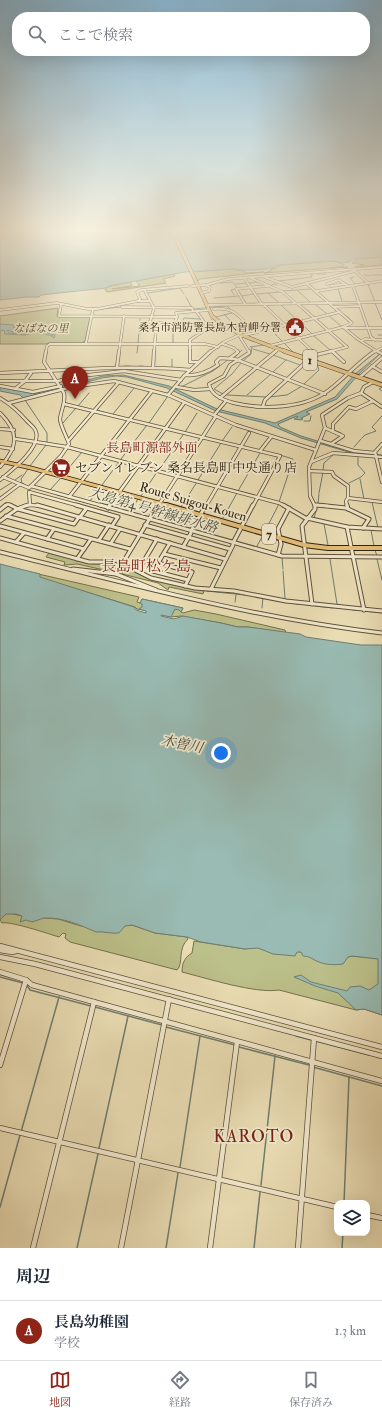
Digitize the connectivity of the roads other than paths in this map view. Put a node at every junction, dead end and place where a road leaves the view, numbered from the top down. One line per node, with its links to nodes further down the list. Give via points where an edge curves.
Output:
1 (185, 286): 15 (street, via 139,290)
2 (198, 286): 14 (highway, 1)
3 (210, 286): 14 (street, via 209,290)
4 (264, 286): 10 (street)
5 (268, 286): 21 (street, via 283,292)
6 (310, 286): 13 (street)
7 (331, 286): 11 (street)
8 (346, 286): 11 (street)
9 (353, 286): 22 (street)
10 (252, 287): 19 (street, via 236,289); 20 (street)
11 (335, 288): 13 (street)
12 (145, 291): 16 (street)
13 (316, 291): 18 (street)
14 (201, 293): 28 (highway, 1)
15 (138, 301): 16 (street); 25 (street)
16 (150, 301): 27 (street)
17 (382, 302): 22 (street)
18 (330, 303): 21 (street); 22 (street); 26 (street)
19 (245, 304): 20 (street); 28 (street)
20 (262, 304): 21 (street); 47 (street)
21 (297, 304): 40 (street)
22 (359, 304): 26 (street); 50 (street)
23 (61, 306): 24 (street); 32 (street, via 46,305); 34 (street, via 59,316)
24 (75, 306): 30 (street); 32 (street, via 47,303)
25 (117, 306): 27 (street); 30 (street)
26 (334, 307): 33 (street)
27 (154, 308): 31 (street); 36 (street)
28 (208, 308): 31 (street); 42 (highway, 1)
29 (214, 309): 54 (street, via 226,308 234,312)
30 (93, 310): 34 (street)
31 (193, 310): 39 (street, via 176,313); 48 (street)
32 (0, 311)
33 (340, 312): 40 (street); 49 (street, via 352,322)
34 (92, 316): 35 (street); 60 (street)
35 (124, 316): 36 (street); 61 (street)
36 (152, 316): 37 (street); 41 (street)
37 (165, 316): 38 (street); 44 (street)
38 (172, 317): 39 (street); 45 (street)
39 (176, 317): 46 (street)
40 (313, 318): 47 (street); 53 (street)
41 (150, 322): 43 (street); 52 (street, via 147,323 149,329)
42 (217, 322): 48 (street); 55 (highway, 1)
43 (158, 323): 44 (street); 52 (street)
44 (164, 323): 45 (street)
45 (170, 324): 46 (street)
46 (174, 324): 48 (street, via 182,329)
47 (284, 325): 54 (street); 56 (street)
48 (207, 328): 63 (street, via 190,339)
49 (344, 328): 50 (street); 53 (street); 59 (street)
50 (368, 328): 51 (street); 57 (street)
51 (382, 328)
52 (156, 329): 62 (street)
53 (328, 331): 56 (street); 70 (street, via 347,347)
54 (254, 332): 55 (street)
55 (240, 336): 64 (street); 65 (highway, 1); 76 (street, via 249,351)
56 (298, 338): 65 (street); 72 (street)
57 (375, 340): 58 (street); 59 (street)
58 (382, 340)
59 (361, 341): 69 (street)
60 (86, 343): 61 (street); 80 (street, via 50,344 47,346 45,357)
61 (120, 344): 62 (street); 82 (street)
62 (155, 344): 63 (street); 84 (street)
63 (189, 344): 66 (street); 78 (street, via 190,362)
64 (223, 344): 66 (street); 73 (street, via 238,352)
65 (268, 346): 68 (highway, 1)
66 (218, 347): 78 (street)
67 (382, 348): 69 (street)
68 (278, 349): 74 (highway, 1); 85 (street)
69 (375, 350): 71 (street); 92 (street)
70 (332, 351): 72 (street); 79 (street)
71 (381, 353)
72 (316, 355): 74 (street)
73 (230, 358): 76 (street); 94 (street, via 220,358 216,362 218,365 204,374)
74 (304, 358): 77 (highway, 1)
75 (382, 358): 81 (street)
76 (237, 360): 85 (street); 109 (street, via 230,365 224,376 209,384)
77 (309, 360): 92 (highway, 1); 96 (street)
78 (200, 362): 86 (street)
79 (344, 362)
80 (46, 366): 87 (street); 88 (street)
81 (372, 366): 89 (street); 95 (street)
82 (117, 367): 83 (street); 84 (street)
83 (88, 368): 87 (street); 93 (street)
84 (153, 368): 86 (street)
85 (256, 368): 96 (street); 116 (street)
86 (191, 370): 94 (street)
87 (51, 371): 88 (street); 101 (street)
88 (43, 372): 91 (street)
89 (382, 372)
90 (0, 373): 91 (street)
91 (31, 373): 97 (street)
92 (350, 373): 95 (highway, 1); 113 (street)
93 (91, 375): 98 (street, via 128,372); 101 (street)
94 (186, 375): 98 (street)
95 (359, 377): 103 (highway, 1)
96 (287, 379): 113 (street); 122 (street, via 265,400)
97 (26, 380): 100 (street); 101 (street); 108 (street)
98 (181, 380): 107 (street)
99 (382, 380): 104 (street)
100 (0, 381)
101 (58, 381): 106 (street)
102 (119, 382): 110 (street, via 107,381); 111 (street); 124 (street)
103 (374, 382): 104 (highway, 1); 112 (street, via 364,387)
104 (380, 384)
105 (0, 386): 108 (street)
106 (61, 386): 108 (street, via 36,392); 110 (street)
107 (176, 388): 109 (street); 114 (street)
108 (15, 389)
109 (210, 389): 116 (street)
110 (63, 390): 119 (street); 121 (street)
111 (152, 391): 114 (street); 127 (street)
112 (361, 393): 118 (street); 129 (street, via 323,413)
113 (325, 394): 122 (street, via 290,405)
114 (168, 395): 120 (street)
115 (0, 398): 119 (street)
116 (220, 398): 117 (street)
117 (226, 401): 122 (street); 126 (street)
118 (373, 401): 123 (street); 132 (street, via 356,409 349,407 333,424)
119 (9, 403): 138 (street, via 35,429)
120 (184, 403): 126 (street); 128 (street)
121 (64, 404): 124 (street); 137 (street, via 60,421)
122 (263, 406)
123 (382, 407)
124 (94, 411): 127 (street); 137 (street)
125 (0, 413): 131 (street)
126 (216, 414): 134 (street); 135 (street, via 236,425)
127 (130, 420): 128 (street); 149 (street)
128 (166, 428): 134 (street); 154 (street)
129 (326, 428): 132 (street); 139 (street)
130 (0, 429): 131 (street)
131 (14, 430): 136 (street)
132 (332, 430): 140 (street, via 343,436)
133 (249, 433): 144 (street)
134 (203, 437): 144 (street); 158 (street)
135 (271, 437): 146 (street); 147 (street)
136 (16, 439): 138 (street); 145 (street)
137 (69, 440): 143 (street)
138 (36, 442): 143 (street); 153 (street)
139 (321, 442): 140 (street); 146 (street)
140 (331, 444): 148 (street)
141 (382, 444): 148 (street)
142 (0, 447): 145 (street)
143 (67, 447): 149 (street); 157 (street)
144 (241, 447): 147 (street); 164 (street)
145 (13, 449): 151 (street)
146 (316, 450): 152 (street)
147 (260, 451): 167 (street, via 280,456)
148 (375, 455): 150 (street); 152 (street, via 333,453); 161 (street)
149 (101, 456): 154 (street); 160 (street)
150 (382, 457)
151 (2, 462): 153 (main road, Route Suigou-Kouen / 7); 155 (street)
152 (311, 462): 156 (street)
153 (19, 465): 157 (main road, Route Suigou-Kouen / 7); 159 (street)
154 (139, 466): 158 (street); 165 (street)
155 (0, 467)
156 (309, 471): 168 (street, via 332,472 348,486); 173 (street, via 310,496)
157 (46, 472): 160 (main road, Route Suigou-Kouen / 7); 163 (street)
158 (177, 476): 164 (street); 171 (street)
159 (1, 478): 162 (street)
160 (81, 482): 165 (main road, Route Suigou-Kouen / 7); 166 (street)
161 (382, 482)
162 (20, 484): 163 (street); 169 (street)
163 (30, 486): 166 (street)
164 (217, 486): 167 (street); 180 (street)
165 (120, 492): 171 (main road, Route Suigou-Kouen / 7); 174 (street)
166 (70, 497): 174 (street)
167 (258, 497): 175 (street); 189 (street)
168 (348, 498): 170 (street); 178 (street)
169 (0, 499)
170 (382, 502)
171 (159, 503): 180 (main road, Route Suigou-Kouen / 7); 184 (street)
172 (30, 504): 176 (street); 177 (street, via 29,492); 182 (street)
173 (315, 505): 178 (street); 183 (street, via 315,509)
174 (108, 508): 184 (street)
175 (289, 508): 183 (street); 200 (street, via 278,529)
176 (17, 509): 179 (street, via 8,504); 181 (street); 182 (street, via 74,524)
177 (86, 509): 182 (street); 188 (street, via 118,518)
178 (348, 509): 191 (street, via 369,519)
179 (0, 510)
180 (200, 514): 189 (main road, Route Suigou-Kouen / 7); 195 (street)
181 (6, 516): 185 (street); 192 (street)
182 (80, 517): 188 (street)
183 (307, 518): 190 (street); 209 (street, via 302,526)
184 (149, 520): 186 (street); 195 (street)
185 (0, 521)
186 (145, 525): 197 (street); 198 (street)
187 (0, 526): 196 (street)
188 (110, 526): 193 (street); 204 (street)
189 (242, 526): 200 (main road, Route Suigou-Kouen / 7); 208 (street)
190 (348, 527): 191 (street); 211 (street)
191 (363, 528): 194 (street)
192 (54, 529): 201 (street); 202 (street)
193 (120, 529): 197 (street); 206 (street)
194 (382, 529)
195 (191, 532): 198 (street); 208 (street)
196 (24, 533): 201 (street); 205 (street)
197 (139, 534): 203 (street); 214 (street)
198 (188, 537): 210 (street); 215 (street)
199 (0, 538): 205 (street)
200 (280, 538): 209 (main road, Route Suigou-Kouen / 7); 218 (street)
201 (47, 539): 213 (street)
202 (91, 539): 204 (street); 213 (street)
203 (157, 539): 207 (street); 228 (street)
204 (99, 540): 206 (street)
205 (16, 542): 223 (street)
206 (111, 543): 214 (street)
207 (170, 543): 210 (street); 217 (street)
208 (233, 544): 215 (street); 218 (street)
209 (304, 545): 211 (main road, Route Suigou-Kouen / 7); 219 (street)
210 (183, 547): 222 (street)
211 (352, 548): 212 (main road, Route Suigou-Kouen / 7); 220 (street)
212 (382, 548)
213 (84, 549): 223 (street)
214 (130, 549): 225 (street)
215 (230, 549): 222 (street)
216 (0, 552): 227 (street)
217 (164, 554): 224 (street); 226 (street)
218 (278, 555): 219 (street)
219 (306, 557): 220 (street); 234 (street)
220 (354, 557): 221 (street); 235 (street)
221 (382, 557)
222 (225, 559): 226 (street)
223 (77, 560): 225 (street)
224 (158, 563): 230 (street, via 192,572); 230 (street, via 153,571)
225 (121, 566): 228 (street); 229 (street)
226 (221, 568): 232 (street)
227 (67, 569): 229 (street); 233 (street)
228 (138, 570): 231 (street, via 151,578)
229 (116, 574): 233 (street, via 153,587)
230 (188, 580): 231 (street)
231 (185, 586): 232 (street)
232 (211, 590): 234 (street, via 234,591)
233 (157, 591): 237 (street, via 289,620)
234 (312, 604): 235 (street)
235 (364, 610): 236 (street)
236 (382, 612)
237 (382, 633)
238 (0, 946): 240 (street)
239 (0, 950): 240 (street)
240 (17, 950): 249 (street)
241 (0, 957): 244 (street)
242 (0, 972): 243 (street)
243 (26, 980): 245 (street, via 32,985); 252 (street)
244 (169, 1000): 246 (street); 247 (street)
245 (94, 1002): 246 (street); 255 (street)
246 (164, 1022): 248 (street); 256 (street)
247 (314, 1038): 250 (street); 251 (street)
248 (237, 1042): 251 (street); 257 (street)
249 (382, 1047)
250 (382, 1056)
251 (312, 1062): 253 (street); 258 (street)
252 (0, 1065)
253 (382, 1081)
254 (0, 1128): 255 (street)
255 (59, 1142): 256 (street); 262 (street)
256 (138, 1160): 257 (street); 263 (street)
257 (219, 1180): 258 (street); 264 (street)
258 (302, 1198): 259 (street); 265 (street)
259 (334, 1206)
260 (370, 1216): 261 (street)
261 (382, 1218)
262 (33, 1248)
263 (121, 1248)
264 (210, 1248)
265 (298, 1248)

